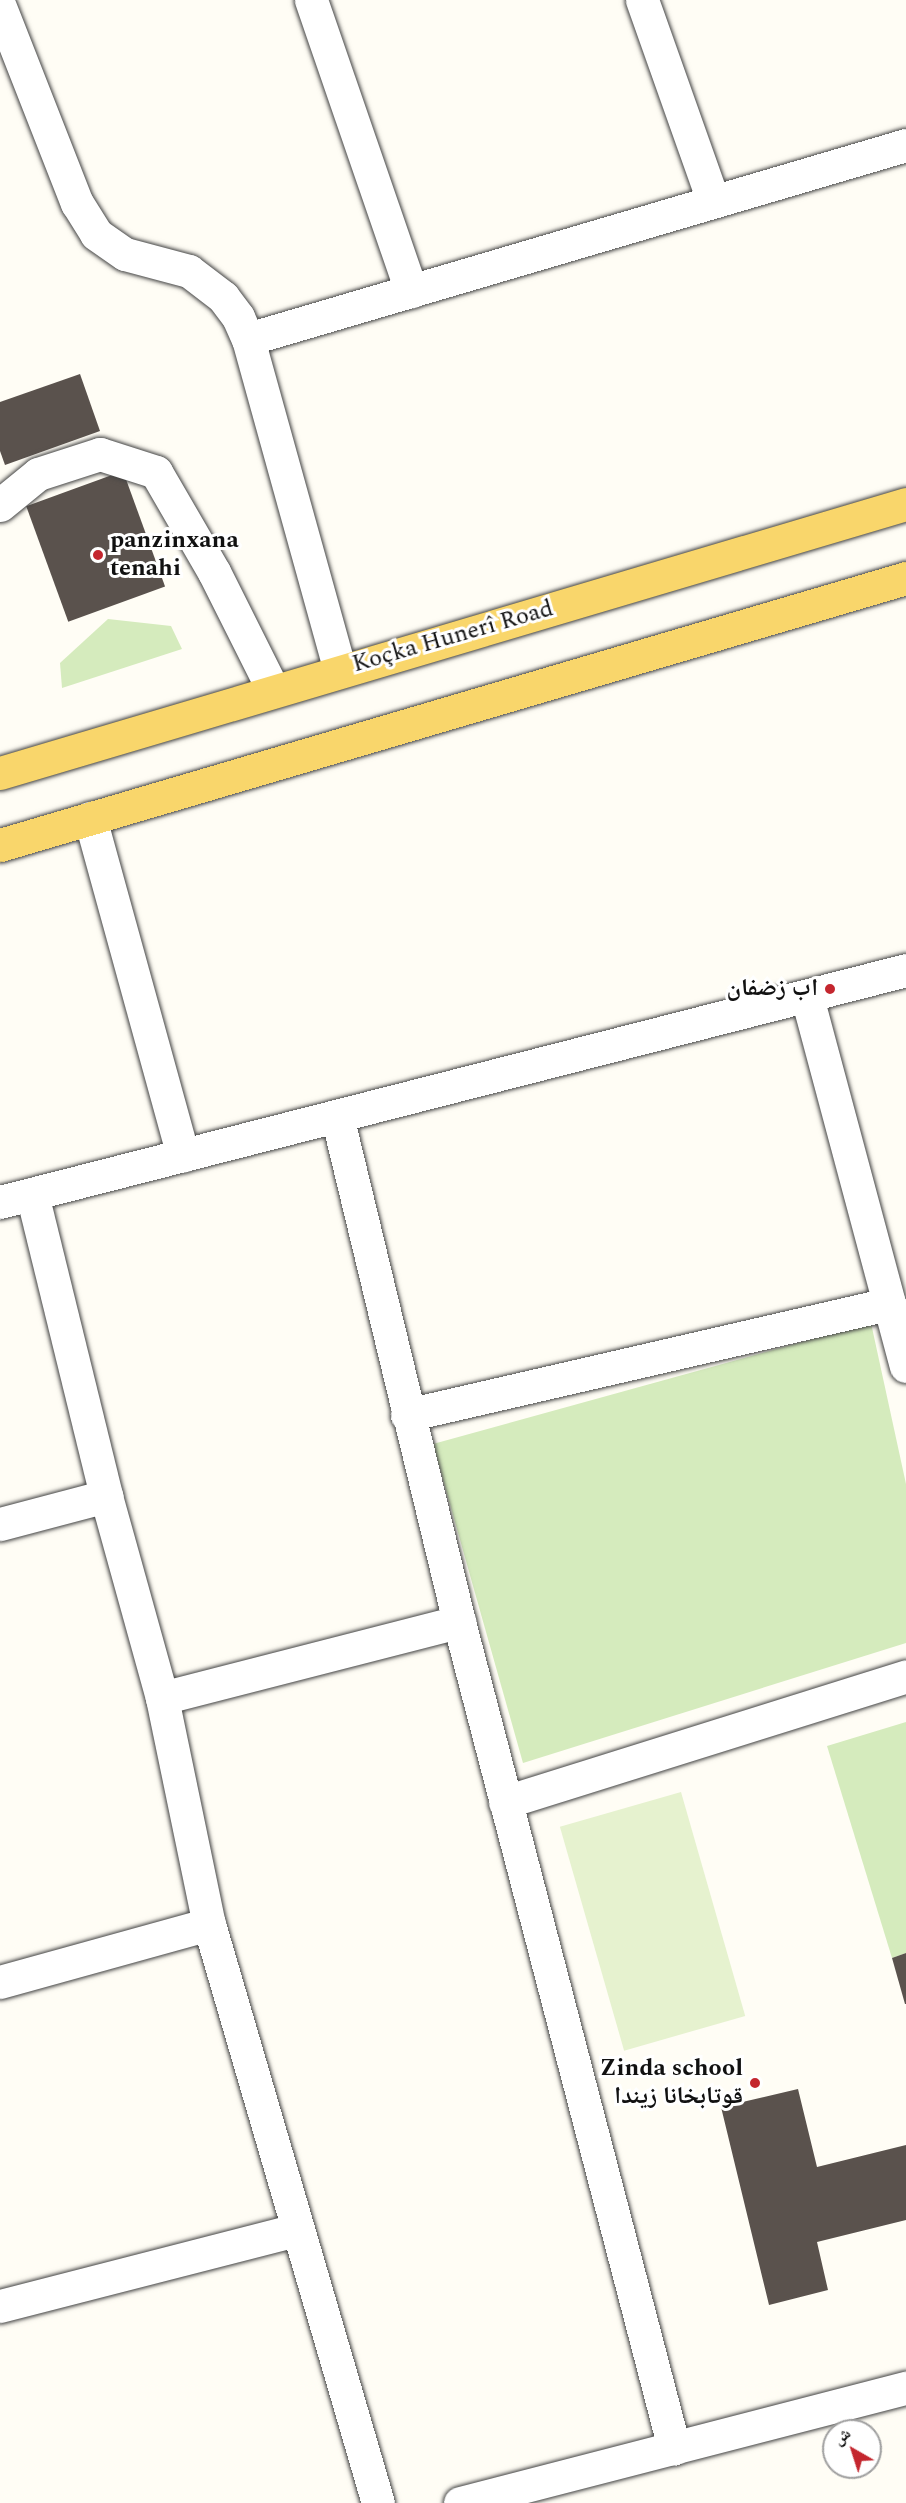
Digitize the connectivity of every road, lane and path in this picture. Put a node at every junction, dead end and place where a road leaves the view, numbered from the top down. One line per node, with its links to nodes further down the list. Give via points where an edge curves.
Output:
1 (311, 0): 6 (street)
2 (642, 0): 5 (street)
3 (0, 7): 7 (street, via 84,219 96,234 125,254 172,264 205,281 223,297)
4 (906, 145): 5 (street)
5 (713, 201): 6 (street)
6 (411, 291): 7 (street)
7 (248, 339): 11 (street)
8 (906, 504): 11 (main road, Koçka Hunerî Road)
9 (0, 505): 12 (street, via 39,474 100,454 156,472 214,572)
10 (906, 578): 14 (main road)
11 (340, 670): 12 (main road, Koçka Hunerî Road)
12 (273, 690): 13 (main road, Koçka Hunerî Road)
13 (0, 773)
14 (90, 818): 15 (main road); 19 (street)
15 (0, 845)
16 (906, 970): 17 (street)
17 (807, 997): 18 (street); 22 (street)
18 (337, 1116): 19 (street); 24 (street)
19 (183, 1155): 20 (street)
20 (32, 1194): 21 (street); 25 (street)
21 (0, 1202)
22 (889, 1304): 23 (street); 24 (street)
23 (906, 1366)
24 (407, 1415): 27 (street)
25 (106, 1496): 26 (street); 29 (street)
26 (0, 1524)
27 (459, 1622): 29 (street); 30 (street)
28 (906, 1676): 30 (street)
29 (162, 1698): 31 (street)
30 (505, 1802): 36 (street)
31 (209, 1924): 32 (street); 33 (street)
32 (0, 1982)
33 (297, 2229): 34 (street); 38 (street)
34 (0, 2306)
35 (906, 2388): 36 (street)
36 (674, 2448): 37 (street)
37 (474, 2501)
38 (378, 2503)

